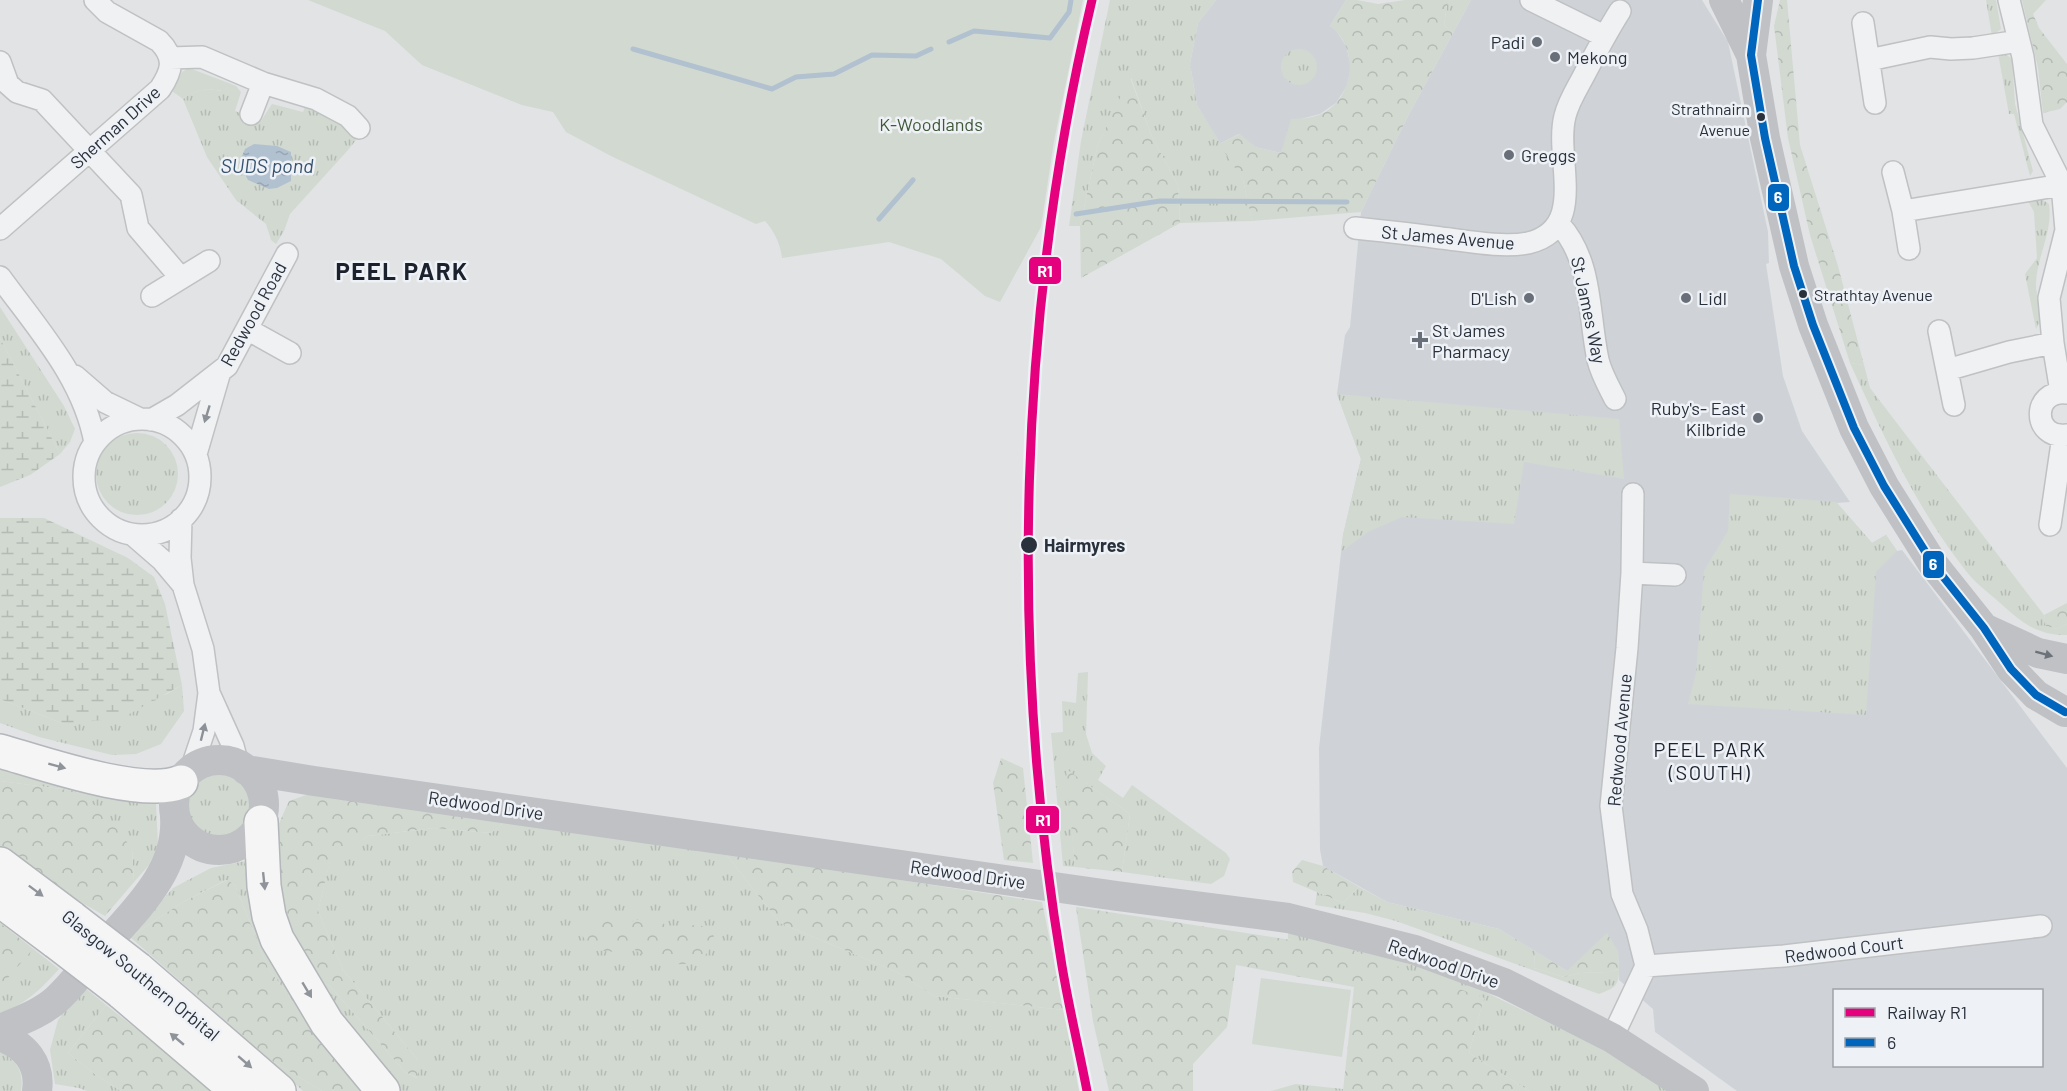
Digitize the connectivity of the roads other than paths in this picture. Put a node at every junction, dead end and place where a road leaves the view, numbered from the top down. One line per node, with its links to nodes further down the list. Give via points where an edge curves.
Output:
1 (95, 0): 11 (street, via 107,12 159,41)
2 (1532, 0): 8 (street)
3 (1724, 0): 10 (street)
4 (1758, 0): 10 (street)
5 (2009, 0): 9 (street)
6 (1628, 4): 8 (street)
7 (1863, 23): 12 (street)
8 (1604, 36): 22 (street, via 1565,115 1565,196)
9 (2019, 40): 12 (street, via 1973,48 1930,47); 20 (street, via 2032,125)
10 (1751, 56): 53 (street, via 1794,266 1834,380 1884,486 1933,564)
11 (170, 58): 14 (street, via 202,57); 18 (street, Sherman Drive, via 169,75 160,89)
12 (1869, 60): 15 (street)
13 (0, 62): 18 (street, via 8,84 17,92 42,100)
14 (263, 83): 16 (street); 17 (street, via 316,99 348,116)
15 (1875, 103)
16 (251, 114)
17 (359, 128)
18 (88, 150): 24 (street, Sherman Drive); 28 (street, via 131,195 138,228)
19 (1893, 172): 21 (street)
20 (2062, 185): 21 (street); 33 (street, via 2066,230 2049,298)
21 (1903, 211): 25 (street)
22 (1559, 224): 23 (street, St James Avenue, via 1549,234 1528,243 1508,244); 39 (street, St James Way, via 1576,247 1584,269 1599,363)
23 (1355, 228)
24 (0, 229)
25 (1910, 249)
26 (287, 254): 31 (street, Redwood Road)
27 (208, 261): 28 (street)
28 (180, 277): 30 (street)
29 (0, 278): 35 (street)
30 (152, 296)
31 (247, 329): 34 (street); 37 (street, Redwood Road)
32 (1940, 331): 36 (street)
33 (2053, 343): 36 (street); 38 (street)
34 (290, 353)
35 (68, 370): 41 (street, via 105,402); 43 (street, via 88,414)
36 (1947, 370): 40 (street)
37 (219, 375): 41 (street, Redwood Road, via 177,405); 44 (street, Redwood Road, one-way to 44)
38 (2064, 392): 42 (street, via 2045,399 2040,413 2049,432)
39 (1615, 399)
40 (1954, 405)
41 (145, 419): 43 (street, via 117,424); 44 (street, via 177,430)
42 (2065, 436): 45 (street)
43 (95, 443): 49 (street, via 85,477 90,502 111,526)
44 (196, 454): 47 (street, via 199,483 194,502)
45 (2061, 485): 48 (street)
46 (1634, 494): 50 (street, Redwood Avenue)
47 (181, 519): 49 (street, via 161,531); 52 (street)
48 (2049, 525)
49 (132, 534): 52 (street)
50 (1632, 573): 51 (street); 70 (street, Redwood Avenue, via 1611,806 1622,894)
51 (1675, 575)
52 (183, 585): 56 (street, via 203,649)
53 (1984, 628): 54 (street, one-way to 54); 57 (street, via 2011,669 2036,695)
54 (2067, 660)
55 (2067, 674): 57 (street, via 2061,690)
56 (209, 693): 59 (street); 60 (street, one-way to 56, via 204,731)
57 (2066, 714)
58 (0, 752): 60 (highway, one-way to 60, via 127,783 165,786)
59 (242, 767): 60 (street, via 213,761 200,764); 61 (street, Redwood Drive); 62 (street, via 257,782 263,796)
60 (186, 776): 63 (street, via 174,802)
61 (314, 781): 62 (street, Redwood Drive, via 281,794); 75 (street, Redwood Drive, via 1288,918 1415,950 1504,983)
62 (262, 816): 64 (street, via 254,834 243,844); 79 (highway, one-way to 79, via 264,886 277,939 327,1023)
63 (175, 817): 64 (street, via 190,840); 66 (street, via 176,832 169,856)
64 (222, 851): 66 (street)
65 (0, 864): 69 (highway, Glasgow Southern Orbital, one-way to 69)
66 (152, 890): 72 (street)
67 (0, 900): 69 (highway, Glasgow Southern Orbital)
68 (2041, 926): 70 (street, Redwood Court, via 1784,956)
69 (64, 930): 71 (highway, Glasgow Southern Orbital, bridge)
70 (1646, 966): 75 (street)
71 (129, 980): 77 (highway, Glasgow Southern Orbital, one-way to 71); 78 (highway, Glasgow Southern Orbital, one-way to 78)
72 (56, 1000): 73 (street); 76 (street, via 42,1033)
73 (0, 1029)
74 (0, 1036): 76 (street, via 25,1050)
75 (1612, 1038): 80 (street, Redwood Drive)
76 (35, 1077)
77 (237, 1091)
78 (279, 1091)
79 (383, 1091)
80 (1694, 1091)

